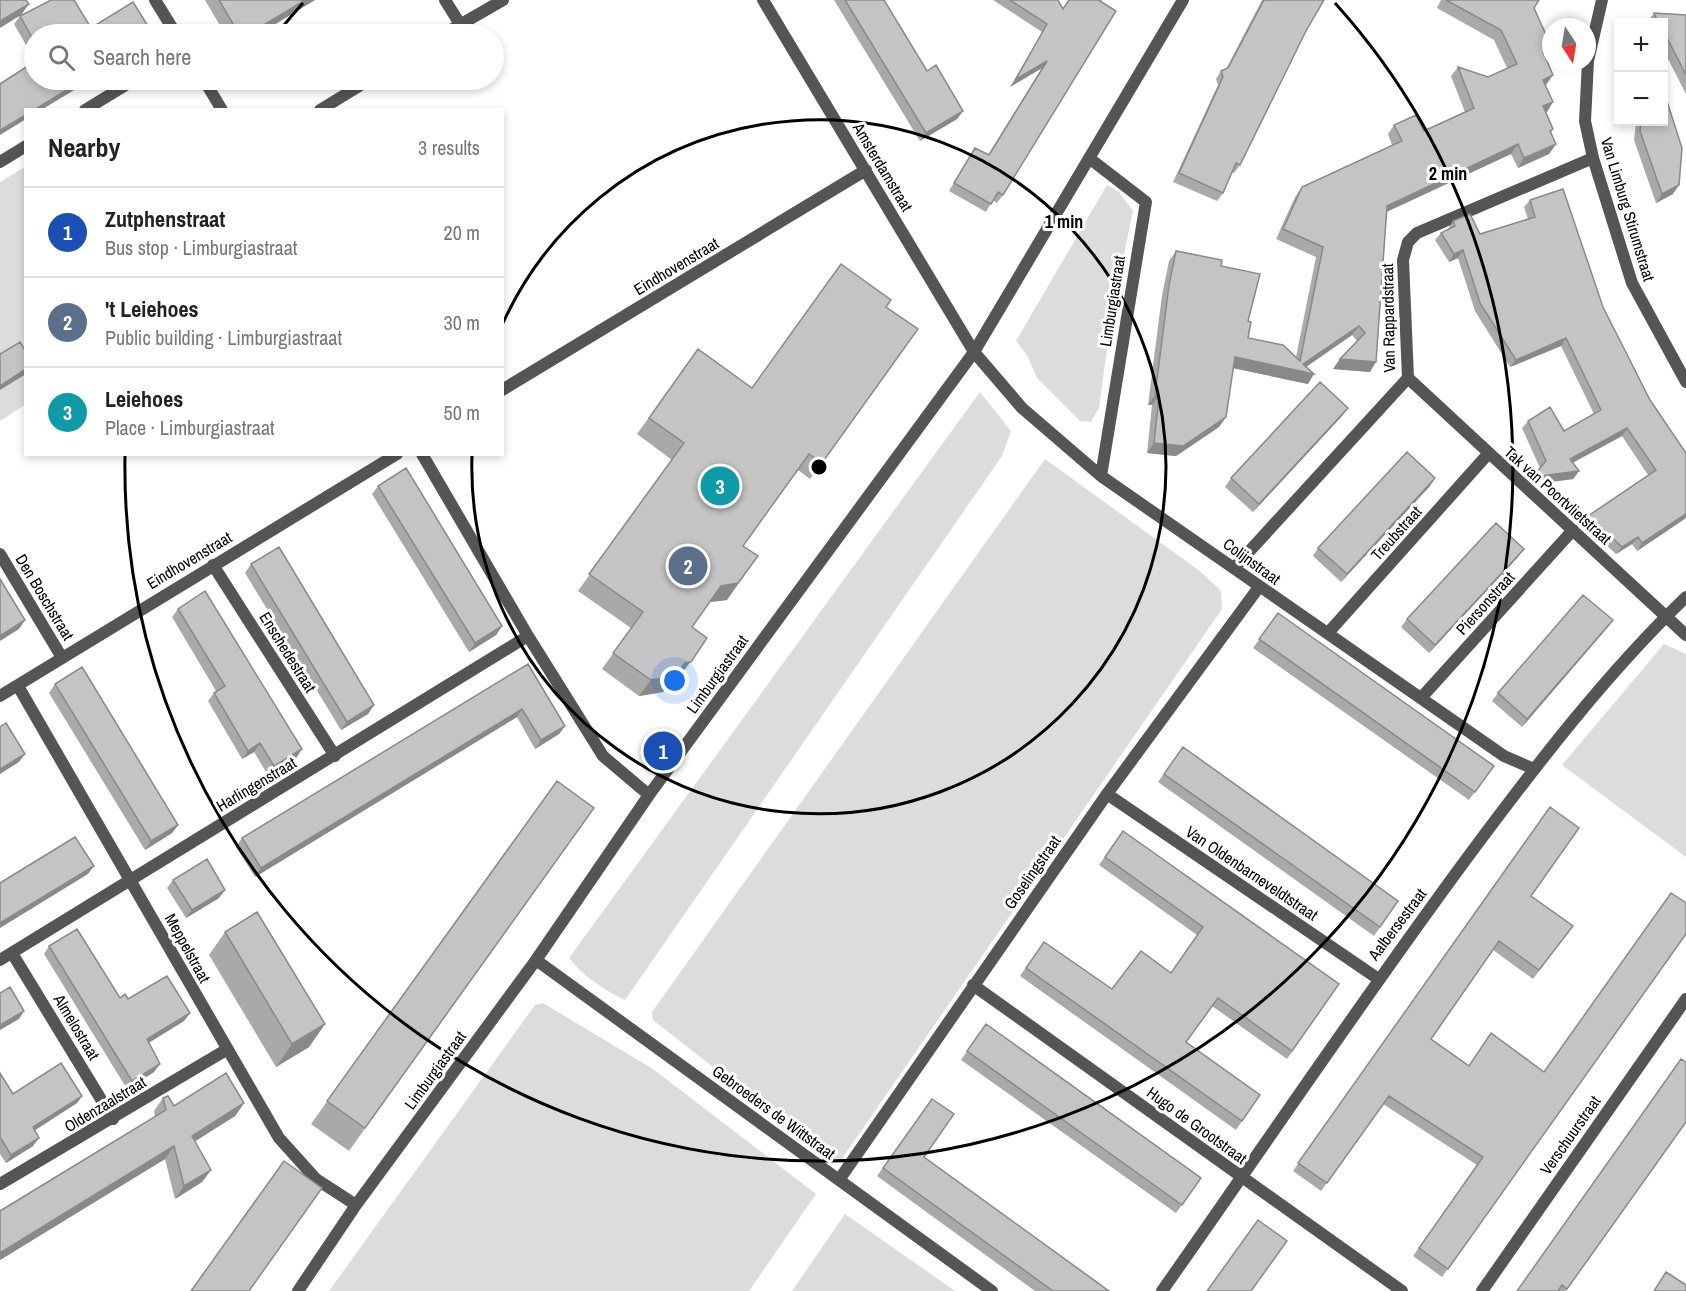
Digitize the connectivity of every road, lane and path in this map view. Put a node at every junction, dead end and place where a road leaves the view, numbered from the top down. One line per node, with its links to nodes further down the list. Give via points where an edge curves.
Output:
1 (155, 0): 7 (street)
2 (445, 0): 8 (street)
3 (503, 0): 8 (street)
4 (763, 0): 19 (street, Amsterdamstraat)
5 (1183, 0): 16 (street, Limburgiastraat)
6 (1602, 0): 17 (street, Van Limburg Stirumstraat, via 1588,61 1585,121)
7 (170, 24)
8 (460, 24)
9 (118, 90): 12 (street)
10 (210, 90): 13 (street)
11 (353, 90): 14 (street)
12 (88, 108)
13 (221, 108)
14 (323, 108)
15 (24, 147): 18 (street)
16 (1089, 158): 20 (street, Limburgiastraat); 27 (street, Limburgiastraat, via 1146,202)
17 (1593, 158): 21 (street, Van Rappardstraat, via 1417,233 1408,242 1403,260); 22 (street, Van Limburg Stirumstraat, via 1632,283)
18 (0, 162)
19 (866, 170): 20 (street, Amsterdamstraat); 23 (street, Eindhovenstraat)
20 (974, 352): 27 (street, Colijnstraat, via 1022,408); 45 (street, Limburgiastraat)
21 (1408, 378): 24 (street, Tak van Poortvlietstraat); 31 (street, Van Rappardstraat)
22 (1686, 382)
23 (504, 389)
24 (1488, 454): 28 (street, Tak van Poortvlietstraat); 35 (street, Treubstraat)
25 (394, 456): 30 (street, Eindhovenstraat)
26 (423, 456): 37 (street)
27 (1101, 476): 31 (street, Colijnstraat)
28 (1573, 530): 34 (street, Tak van Poortvlietstraat); 41 (street, Piersonstraat)
29 (0, 554): 38 (street, Den Boschstraat)
30 (213, 565): 38 (street, Eindhovenstraat); 42 (street, Enschedestraat)
31 (1234, 568): 32 (street, Colijnstraat)
32 (1259, 587): 35 (street, Colijnstraat); 44 (street, Goselingstraat)
33 (1686, 597): 34 (street, Aalbersestraat)
34 (1666, 616): 36 (street, Tak van Poortvlietstraat); 43 (street, Aalbersestraat)
35 (1328, 633): 41 (street, Colijnstraat)
36 (1686, 635)
37 (528, 636): 42 (street, Harlingenstraat); 45 (street, via 603,756)
38 (61, 657): 39 (street, Eindhovenstraat)
39 (18, 686): 40 (street, Eindhovenstraat); 46 (street, Meppelstraat)
40 (0, 696)
41 (1421, 698): 43 (street, Colijnstraat, via 1504,756)
42 (335, 756): 46 (street, Harlingenstraat)
43 (1534, 769): 50 (street, Aalbersestraat)
44 (1107, 794): 50 (street, Van Oldenbarneveldtstraat); 51 (street, Goselingstraat)
45 (649, 795): 49 (street, Limburgiastraat)
46 (130, 879): 47 (street, Harlingenstraat); 53 (street, Meppelstraat)
47 (12, 953): 48 (street, Harlingenstraat); 54 (street, Almelostraat)
48 (0, 960)
49 (536, 960): 56 (street, Gebroeders de Wittstraat); 58 (street, Limburgiastraat)
50 (1377, 978): 55 (street, Aalbersestraat)
51 (973, 985): 55 (street, Hugo de Grootstraat); 56 (street, Goselingstraat)
52 (1686, 999): 63 (street, Verschuurstraat)
53 (226, 1050): 54 (street, Oldenzaalstraat); 58 (street, Meppelstraat, via 279,1138 316,1179)
54 (113, 1119): 57 (street, Oldenzaalstraat)
55 (1242, 1177): 61 (street, Aalbersestraat); 62 (street, Hugo de Grootstraat)
56 (839, 1180): 60 (street, Gebroeders de Wittstraat)
57 (0, 1184)
58 (356, 1205): 59 (street, Limburgiastraat)
59 (298, 1291)
60 (992, 1291)
61 (1162, 1291)
62 (1402, 1291)
63 (1482, 1291)

